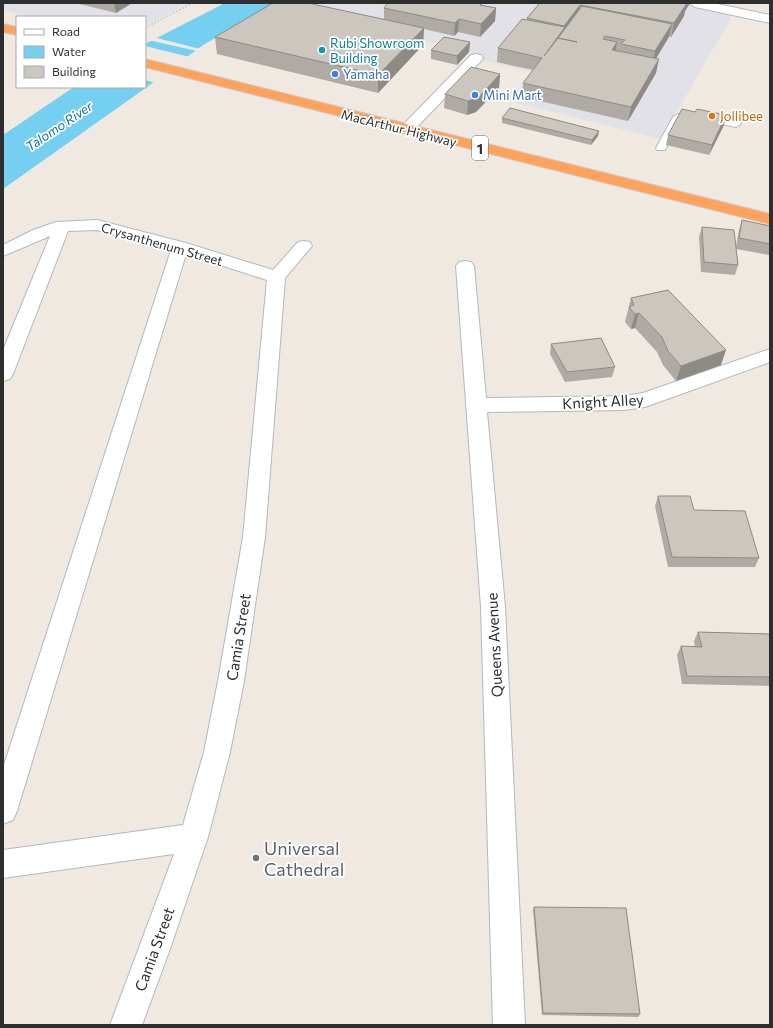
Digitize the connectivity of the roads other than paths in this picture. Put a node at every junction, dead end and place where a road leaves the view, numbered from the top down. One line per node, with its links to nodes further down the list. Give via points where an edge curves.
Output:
1 (695, 3): 2 (street)
2 (748, 8): 3 (street)
3 (770, 19)
4 (3, 28): 5 (highway)
5 (16, 31)
6 (476, 58): 9 (street)
7 (146, 63): 9 (highway, MacArthur Highway / 1)
8 (736, 124): 10 (lane, via 681,112)
9 (406, 130): 11 (highway, MacArthur Highway / 1)
10 (661, 148)
11 (770, 219)
12 (62, 226): 14 (street, Crysanthenum Street, via 97,225); 15 (street, Crysanthenum Street); 19 (street)
13 (304, 246): 17 (street)
14 (180, 247): 17 (street, Crysanthenum Street); 21 (street)
15 (3, 251)
16 (465, 266): 20 (street, Queens Avenue)
17 (276, 278): 22 (street, Camia Street, via 254,537 217,752)
18 (770, 355): 20 (street, Knight Alley, via 645,400 624,403)
19 (3, 374)
20 (477, 405): 25 (street, Queens Avenue, via 493,607)
21 (3, 811)
22 (194, 837): 23 (street); 24 (street, Camia Street)
23 (3, 864)
24 (126, 1025)
25 (509, 1025)

